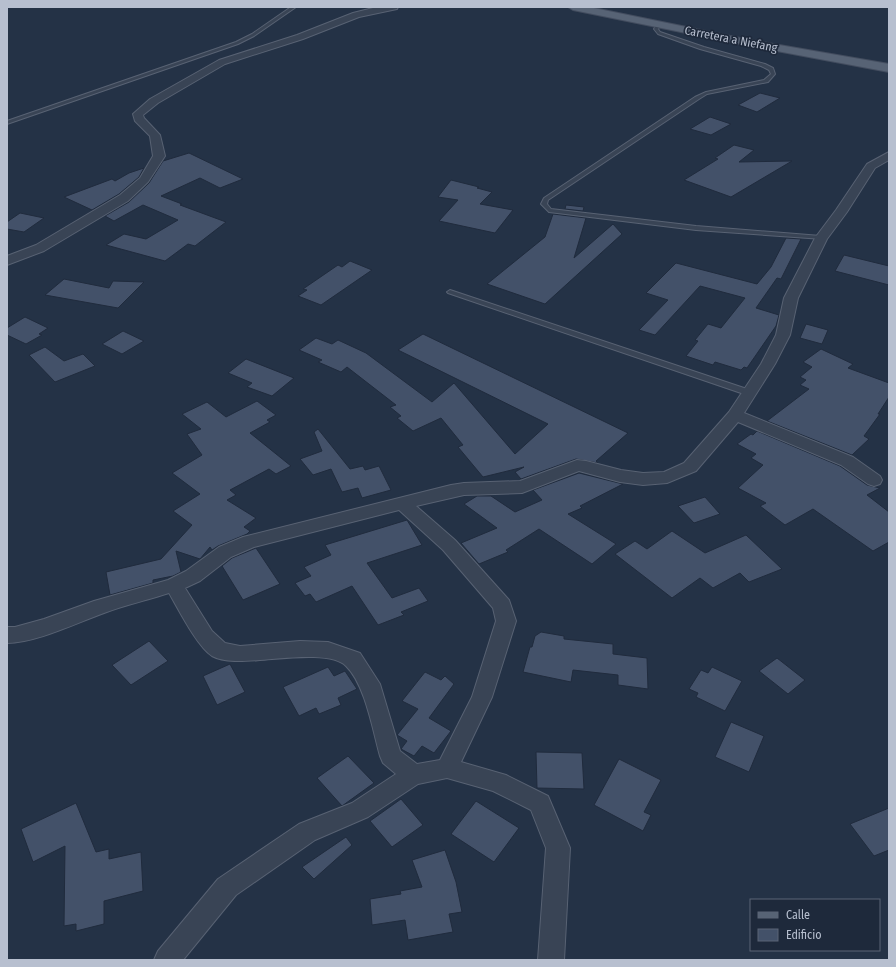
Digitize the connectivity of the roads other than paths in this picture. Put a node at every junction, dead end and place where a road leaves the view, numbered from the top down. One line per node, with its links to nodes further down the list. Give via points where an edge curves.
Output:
1 (294, 7): 6 (lane, via 253,35 237,42)
2 (394, 7): 9 (street, via 379,8 356,15 300,37 222,62 154,101 138,114 139,119 155,135 159,156 144,180 124,198 100,213 40,248)
3 (573, 7): 4 (main road, Carretera a Niefang)
4 (658, 25): 5 (main road, Carretera a Niefang); 8 (lane, via 656,30 659,33 763,65 771,69 773,74 766,81 706,92 546,199 544,204 549,210 696,228)
5 (889, 68)
6 (7, 123)
7 (889, 155): 8 (street, via 871,166)
8 (821, 238): 11 (street, via 791,298 783,335)
9 (7, 261)
10 (450, 292): 11 (lane)
11 (750, 393): 12 (street)
12 (734, 415): 13 (street, via 847,461); 14 (street, via 690,467 667,476 643,479 578,465 522,487 464,489)
13 (874, 480)
14 (403, 504): 15 (street, via 249,542 225,552 193,576); 17 (street, via 449,545 502,605 506,620 482,697)
15 (174, 585): 16 (street, via 100,606 48,626); 18 (street, via 205,636 219,650 240,654 300,649 328,650 353,659 370,684 391,756)
16 (7, 635)
17 (447, 768): 18 (street); 20 (street, via 498,782 540,803 558,848)
18 (413, 775): 19 (street, via 360,810 307,832 227,887)
19 (167, 960)
20 (551, 960)

